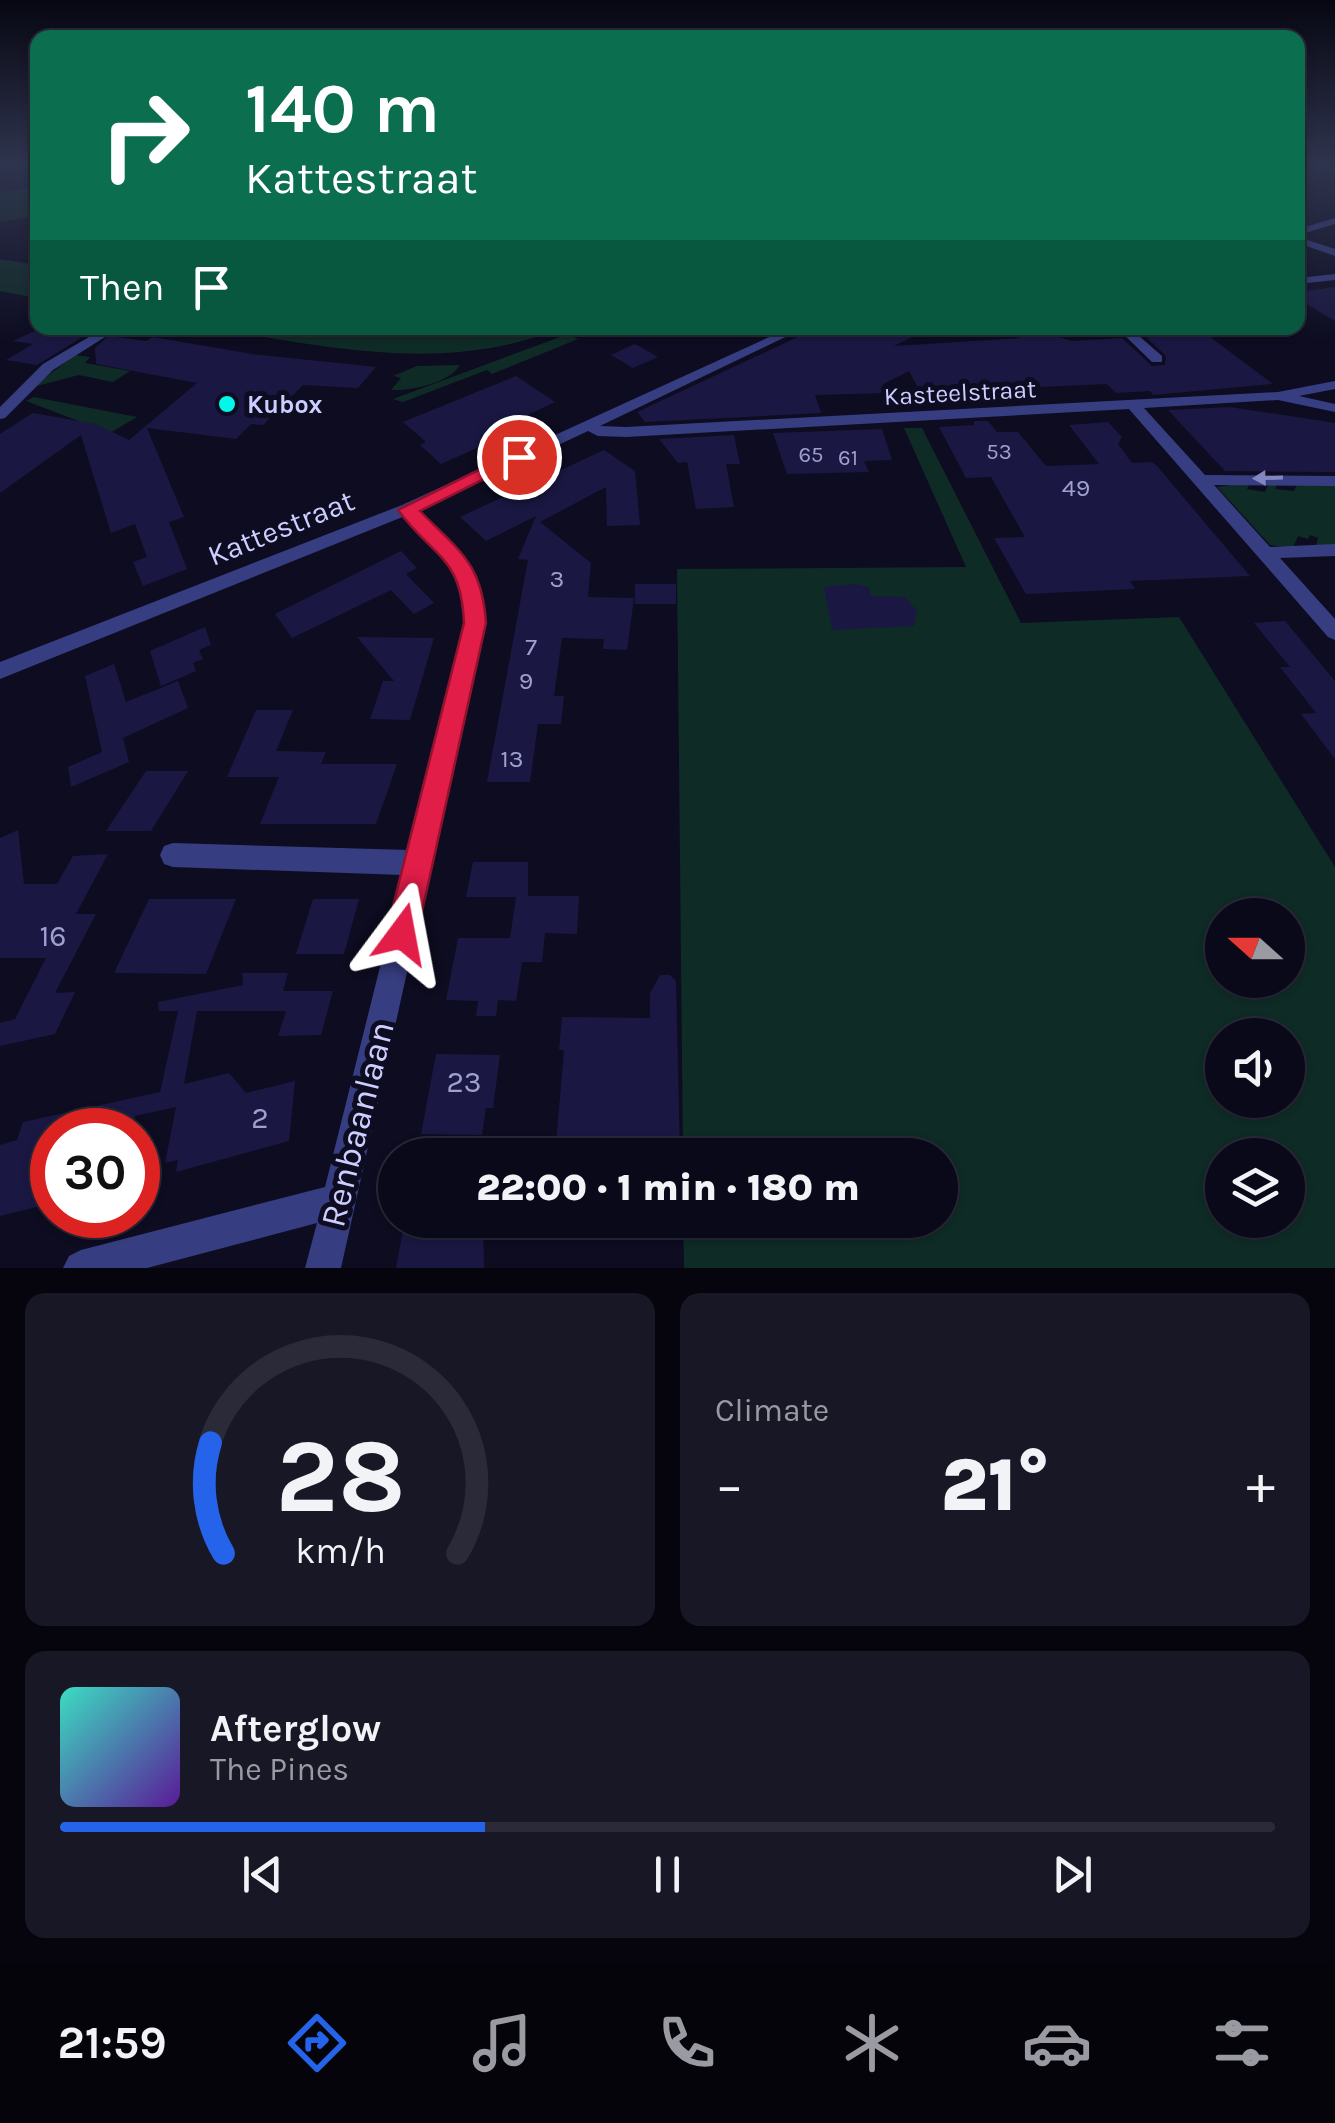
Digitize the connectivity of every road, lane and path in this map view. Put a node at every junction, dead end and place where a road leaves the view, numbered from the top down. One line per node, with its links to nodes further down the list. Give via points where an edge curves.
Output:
1 (1305, 242): 2 (street)
2 (1335, 253)
3 (1335, 278): 4 (street)
4 (1305, 280)
5 (783, 335): 14 (street, Kattestraat)
6 (1133, 335): 8 (street)
7 (99, 337): 13 (street, via 48,367)
8 (1157, 359)
9 (1335, 386): 10 (street)
10 (1278, 396): 11 (street, Kasteelstraat); 12 (street, Kasteelstraat)
11 (1134, 405): 14 (street, Kasteelstraat, via 626,432); 15 (street)
12 (1335, 408)
13 (0, 416)
14 (588, 425): 17 (street, Kattestraat)
15 (1200, 480): 16 (street, one-way to 15); 19 (street)
16 (1335, 481)
17 (408, 510): 21 (street, Kattestraat); 23 (street, Renbaanlaan, via 464,568 473,586 475,623)
18 (1335, 550): 19 (street)
19 (1265, 553): 20 (street)
20 (1335, 632)
21 (0, 671)
22 (173, 855): 23 (street)
23 (417, 864): 24 (street, Renbaanlaan)
24 (336, 1201): 25 (street); 26 (street, Renbaanlaan)
25 (81, 1268)
26 (323, 1268)

